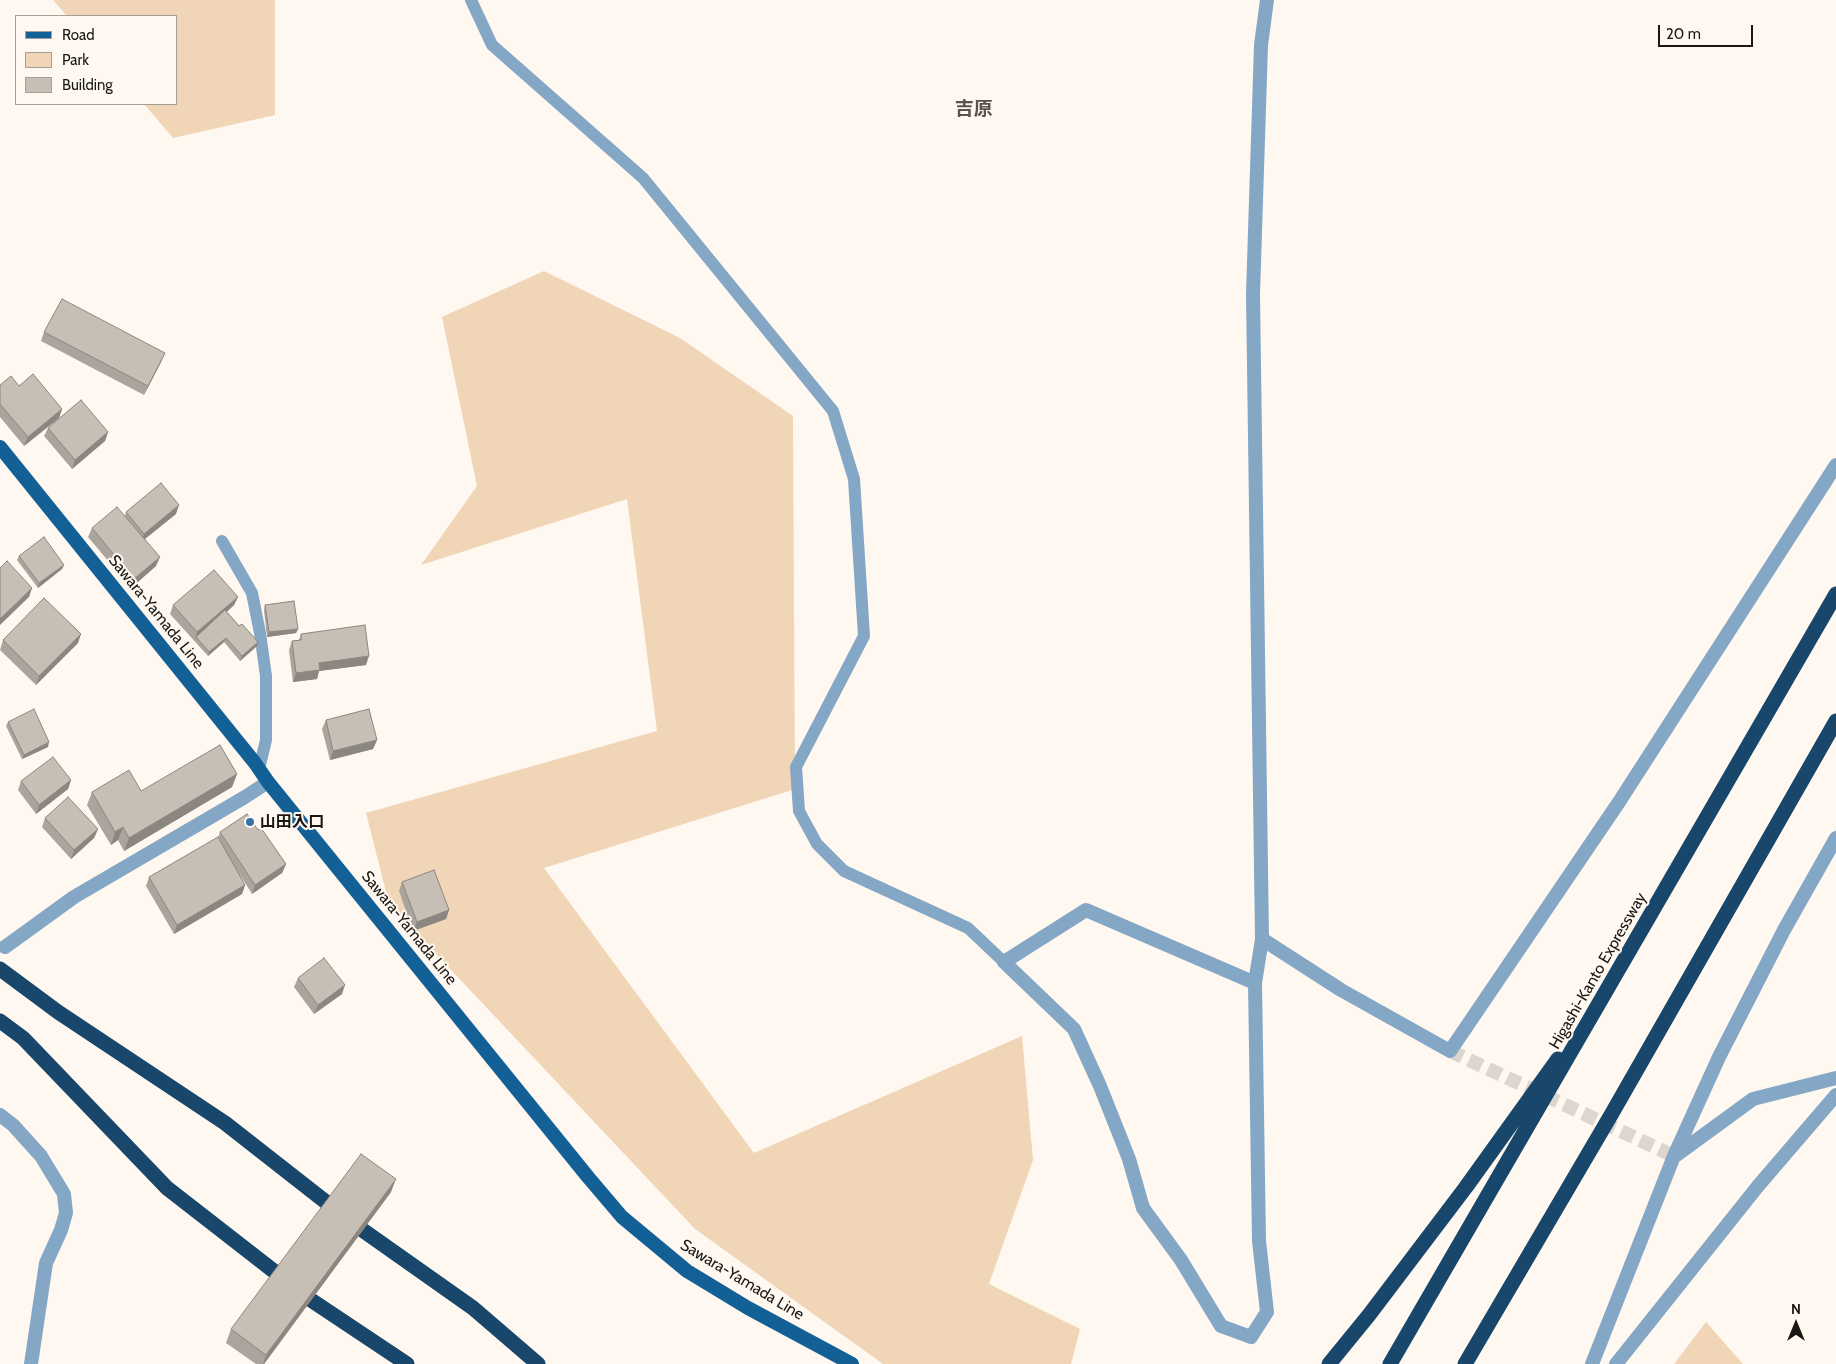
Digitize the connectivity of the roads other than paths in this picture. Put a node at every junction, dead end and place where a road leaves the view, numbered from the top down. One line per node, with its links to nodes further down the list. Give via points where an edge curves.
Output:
1 (471, 0): 13 (lane, via 492,45 642,178 833,411 854,479 864,636 796,767 799,811 817,844 844,871 968,928)
2 (1267, 0): 11 (street, via 1261,45 1253,294)
3 (0, 446): 8 (main road, Sawara-Yamada Line)
4 (1836, 465): 11 (street, via 1619,802 1450,1051 1341,990)
5 (222, 541): 8 (lane, via 252,593 260,633 266,676 266,740)
6 (1836, 594): 16 (highway, Higashi-Kanto Expressway)
7 (1836, 721): 28 (highway)
8 (259, 769): 9 (main road, Sawara-Yamada Line)
9 (268, 782): 12 (street, via 74,897); 25 (main road, Sawara-Yamada Line, via 622,1217 687,1271)
10 (1836, 838): 21 (street, via 1784,930)
11 (1262, 939): 15 (street)
12 (5, 947)
13 (1004, 962): 15 (street, via 1086,910); 15 (street, via 1074,1029 1129,1159 1143,1208 1181,1260 1221,1326 1251,1337 1267,1312 1259,1241)
14 (0, 970): 24 (highway, via 225,1123 354,1224 473,1308)
15 (1255, 984)
16 (1609, 987): 26 (highway, via 1466,1187); 27 (highway, Higashi-Kanto Expressway)
17 (0, 1021): 23 (highway, via 22,1038 167,1188 311,1300)
18 (1836, 1078): 21 (street, via 1753,1099)
19 (1836, 1096): 30 (street, via 1758,1186)
20 (0, 1115): 22 (street, via 41,1156 64,1194 66,1213 46,1263)
21 (1674, 1156): 29 (street)
22 (31, 1364)
23 (407, 1364)
24 (538, 1364)
25 (852, 1364)
26 (1329, 1364)
27 (1390, 1364)
28 (1465, 1364)
29 (1592, 1364)
30 (1616, 1364)

